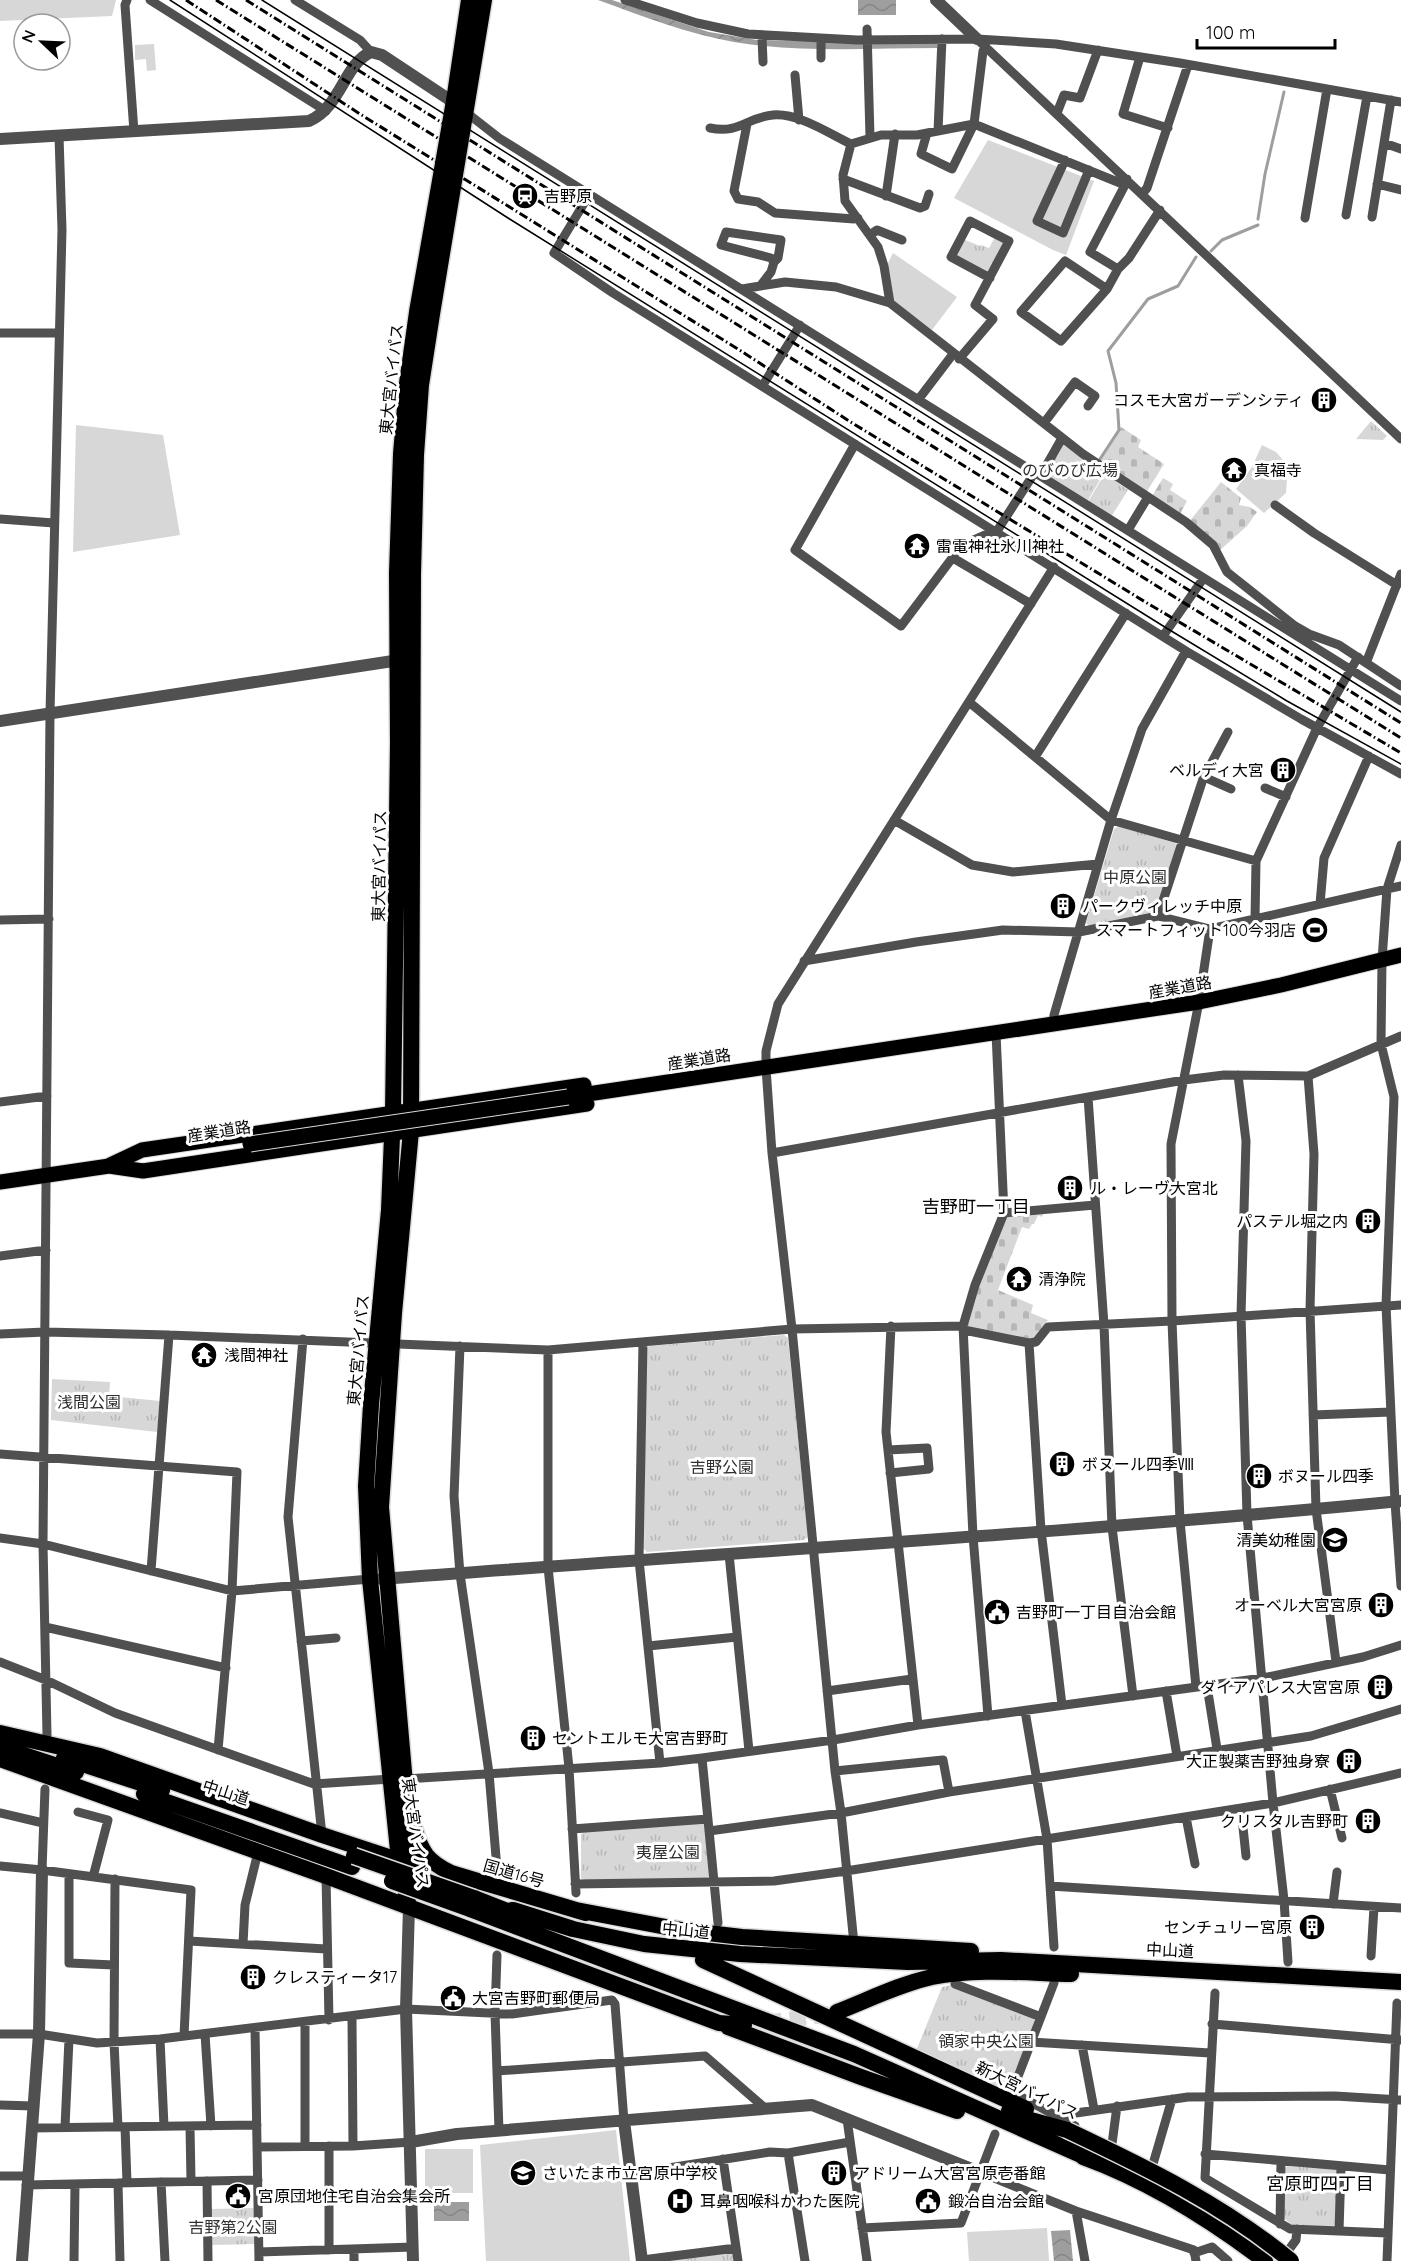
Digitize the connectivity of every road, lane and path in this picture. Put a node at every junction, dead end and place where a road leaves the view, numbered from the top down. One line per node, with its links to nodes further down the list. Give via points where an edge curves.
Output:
1 (127, 0): 34 (street)
2 (150, 0): 25 (street)
3 (295, 0): 15 (street, via 360,40)
4 (469, 0): 23 (highway, 東大宮バイパス)
5 (484, 0): 26 (highway, 東大宮バイパス)
6 (625, 0): 9 (street, via 711,28)
7 (936, 0): 13 (street)
8 (867, 29): 12 (street)
9 (762, 36): 11 (street); 18 (street)
10 (942, 39): 12 (street); 13 (street); 33 (street)
11 (821, 40): 12 (street); 16 (street)
12 (867, 40): 38 (street)
13 (982, 43): 14 (street, via 1056,44); 27 (street); 30 (street)
14 (1098, 50): 17 (street); 27 (street, via 1080,98 1064,95)
15 (371, 52): 23 (street); 25 (street, via 361,58)
16 (821, 56)
17 (1140, 57): 19 (street); 32 (street, via 1123,114)
18 (763, 62)
19 (1188, 65): 21 (street); 32 (street)
20 (795, 75): 28 (street)
21 (1327, 89): 22 (street); 57 (street)
22 (1367, 96): 24 (street); 54 (street)
23 (454, 100): 26 (street); 94 (highway, 東大宮バイパス, via 407,382 397,573)
24 (1396, 101): 40 (street)
25 (326, 111): 34 (street, via 296,123)
26 (467, 112): 51 (street, via 499,138); 94 (highway, 東大宮バイパス, via 422,385)
27 (1057, 113): 46 (street)
28 (800, 120): 29 (street, via 774,115); 41 (street)
29 (747, 124): 31 (street, via 724,131); 56 (street, via 734,191 738,199 758,202 775,213)
30 (974, 124): 33 (street); 35 (street, via 952,169 921,154); 43 (street)
31 (710, 128)
32 (1168, 128): 50 (street)
33 (938, 131): 35 (street)
34 (134, 132): 37 (street)
35 (927, 133): 36 (street)
36 (895, 134): 38 (street); 52 (street)
37 (59, 136): 39 (street); 69 (street)
38 (870, 137): 41 (street)
39 (0, 139)
40 (1384, 143): 42 (street); 47 (street)
41 (851, 144): 45 (street)
42 (1401, 149)
43 (1065, 160): 44 (street); 44 (street, via 1037,221 1063,233)
44 (1089, 170): 46 (street)
45 (843, 179): 52 (street); 56 (street, via 845,201)
46 (1126, 182): 50 (street); 61 (street, via 1090,252)
47 (1377, 183): 48 (street); 55 (street)
48 (1401, 190)
49 (929, 194): 52 (street, via 925,206 920,208)
50 (1142, 194): 53 (street)
51 (589, 195): 64 (street); 71 (street, via 554,253)
52 (886, 196)
53 (1160, 210): 61 (street); 76 (street)
54 (1346, 215)
55 (1372, 217)
56 (858, 218): 58 (street)
57 (1305, 218)
58 (870, 235): 59 (street, via 877,230); 66 (street, via 884,266)
59 (902, 240)
60 (774, 262): 60 (street, via 721,245 726,232 781,240); 63 (street)
61 (1118, 269): 65 (street)
62 (990, 278): 62 (street, via 1008,241 970,221 951,257); 70 (street, via 975,305 993,319)
63 (761, 285): 64 (street); 66 (street, via 785,282 836,287)
64 (742, 289): 67 (street)
65 (1107, 289): 65 (street, via 1061,341 1021,312 1065,261)
66 (890, 303): 70 (street)
67 (800, 325): 71 (street); 72 (street)
68 (0, 333): 69 (street)
69 (60, 333): 82 (street)
70 (956, 356): 72 (street); 74 (street)
71 (763, 385): 77 (street)
72 (918, 400): 78 (street)
73 (1088, 406): 74 (street, via 1095,396 1075,382)
74 (1044, 423): 75 (street)
75 (1062, 438): 78 (street); 79 (street)
76 (1401, 439)
77 (855, 444): 84 (street); 85 (street, via 795,550 901,626)
78 (1038, 473): 83 (street); 84 (street)
79 (1148, 497): 83 (street); 95 (street, via 1213,545 1227,572 1295,626)
80 (1275, 505): 89 (street)
81 (0, 519): 82 (street)
82 (54, 523): 100 (street)
83 (1128, 530): 88 (street)
84 (997, 531): 85 (street, via 963,546); 86 (street)
85 (953, 558): 90 (street)
86 (1054, 567): 90 (street); 91 (street)
87 (1401, 574): 89 (street)
88 (1203, 579): 92 (street); 96 (street)
89 (1396, 585): 95 (street)
90 (1031, 604): 99 (street)
91 (1126, 612): 92 (street); 105 (street)
92 (1163, 636): 93 (street)
93 (1186, 651): 102 (street); 112 (street, via 1142,729)
94 (406, 659): 100 (street); 142 (highway, 東大宮バイパス); 143 (highway, 東大宮バイパス)
95 (1362, 660): 96 (street); 97 (street)
96 (1351, 671): 98 (street); 102 (street)
97 (1401, 686)
98 (1401, 701)
99 (969, 702): 105 (street); 111 (street)
100 (51, 713): 101 (street); 121 (street)
101 (0, 721)
102 (1317, 728): 104 (street); 110 (street)
103 (1228, 732): 107 (street)
104 (1369, 756): 106 (street); 119 (street, via 1324,858)
105 (1035, 757): 112 (street)
106 (1401, 774)
107 (1204, 777): 109 (street); 113 (street)
108 (1265, 788): 110 (street)
109 (1231, 789)
110 (1286, 797): 115 (street)
111 (894, 820): 116 (street, via 972,865 1013,872); 128 (street)
112 (1111, 820): 113 (street); 116 (street)
113 (1182, 841): 115 (street); 120 (street)
114 (1401, 845): 118 (street)
115 (1256, 861): 122 (street)
116 (1098, 864): 125 (street)
117 (1401, 886): 118 (street)
118 (1387, 889): 119 (street); 127 (street)
119 (1320, 904): 122 (street)
120 (1158, 916): 124 (street); 125 (street)
121 (49, 919): 123 (street); 139 (street)
122 (1255, 919): 124 (street)
123 (0, 920)
124 (1210, 928): 129 (street)
125 (1079, 932): 128 (street, via 1003,930); 130 (street)
126 (1401, 955): 127 (main road, 産業道路)
127 (1382, 960): 129 (main road, 産業道路); 133 (street)
128 (804, 961): 134 (street, via 778,1004 766,1050)
129 (1199, 1002): 130 (main road, 産業道路); 138 (street)
130 (1053, 1025): 131 (main road, 産業道路)
131 (996, 1033): 134 (main road, 産業道路); 144 (street)
132 (1401, 1036): 133 (street)
133 (1381, 1044): 136 (street); 155 (street, via 1394,1097)
134 (766, 1068): 137 (main road, 産業道路); 147 (street)
135 (1238, 1076): 136 (street); 138 (street); 158 (street, via 1246,1141)
136 (1308, 1076): 157 (street, via 1314,1154)
137 (706, 1077): 142 (main road, via 659,1074); 145 (main road, via 664,1092); 148 (main road, 産業道路, bridge)
138 (1184, 1080): 140 (street); 159 (street, via 1171,1144)
139 (48, 1096): 141 (street); 149 (street)
140 (1088, 1097): 144 (street); 151 (street)
141 (0, 1102)
142 (412, 1109): 143 (main road); 145 (highway, 東大宮バイパス)
143 (393, 1112): 146 (highway, 東大宮バイパス); 148 (main road, via 142,1150)
144 (1001, 1113): 147 (street); 152 (street)
145 (411, 1131): 146 (main road); 169 (highway, 東大宮バイパス)
146 (392, 1134): 148 (main road, via 143,1171); 169 (highway, 東大宮バイパス)
147 (772, 1153): 163 (street)
148 (108, 1166): 149 (main road, 産業道路)
149 (46, 1175): 150 (main road, 産業道路); 153 (street)
150 (0, 1182)
151 (1095, 1205): 152 (street); 160 (street)
152 (1004, 1212): 162 (street, via 975,1285)
153 (46, 1250): 154 (street); 164 (street)
154 (0, 1256)
155 (1386, 1305): 156 (street); 157 (street); 173 (street)
156 (1401, 1305)
157 (1310, 1310): 158 (street); 176 (street)
158 (1241, 1315): 159 (street); 184 (street)
159 (1172, 1322): 160 (street); 185 (street)
160 (1104, 1325): 170 (street, via 1048,1327 1036,1342); 186 (street)
161 (891, 1326): 162 (street); 163 (street); 177 (street)
162 (964, 1328): 170 (street); 188 (street)
163 (792, 1329): 168 (street); 192 (street)
164 (45, 1332): 165 (street); 166 (street); 179 (street)
165 (0, 1334)
166 (169, 1335): 167 (street); 180 (street)
167 (303, 1340): 169 (street); 199 (street, via 288,1516)
168 (643, 1342): 172 (street); 194 (street)
169 (384, 1343): 171 (street); 198 (highway, 東大宮バイパス)
170 (1029, 1343): 187 (street)
171 (460, 1346): 172 (street); 197 (street, via 454,1496)
172 (548, 1350): 195 (street)
173 (1390, 1392): 174 (street); 175 (street)
174 (1401, 1392)
175 (1391, 1412): 176 (street); 182 (street)
176 (1313, 1415): 183 (street)
177 (888, 1450): 181 (street); 181 (street, via 927,1448 929,1469)
178 (0, 1454): 179 (street)
179 (44, 1458): 180 (street); 191 (street)
180 (159, 1466): 196 (street); 201 (street, via 237,1472)
181 (890, 1473): 190 (street)
182 (1398, 1501): 183 (street); 200 (street)
183 (1316, 1509): 184 (street); 209 (street)
184 (1247, 1515): 185 (street); 212 (street)
185 (1180, 1521): 186 (street); 214 (street)
186 (1112, 1527): 187 (street); 217 (street)
187 (1041, 1530): 188 (street); 218 (street)
188 (973, 1536): 190 (street); 221 (street)
189 (0, 1538): 191 (street)
190 (898, 1542): 192 (street); 211 (street)
191 (43, 1544): 196 (street); 202 (street)
192 (814, 1549): 193 (street); 215 (street)
193 (729, 1554): 194 (street); 203 (street)
194 (639, 1560): 195 (street); 207 (street)
195 (548, 1567): 197 (street); 235 (street)
196 (151, 1571): 201 (street)
197 (460, 1574): 198 (street); 237 (street)
198 (378, 1579): 199 (street); 239 (highway, 東大宮バイパス)
199 (295, 1586): 201 (street); 205 (street)
200 (1401, 1586)
201 (232, 1592): 210 (street)
202 (45, 1627): 210 (street); 213 (street)
203 (737, 1637): 207 (street); 230 (street)
204 (336, 1638): 205 (street)
205 (301, 1641): 241 (street)
206 (1401, 1645): 209 (street)
207 (648, 1646): 234 (street)
208 (0, 1662): 213 (street)
209 (1336, 1662): 212 (street)
210 (226, 1668): 229 (street)
211 (912, 1678): 215 (street); 222 (street)
212 (1263, 1678): 214 (street); 226 (street)
213 (46, 1680): 224 (street); 229 (street, via 114,1713)
214 (1201, 1686): 216 (street); 228 (street)
215 (827, 1691): 225 (street)
216 (1166, 1691): 217 (street); 231 (street)
217 (1133, 1696): 218 (street)
218 (1062, 1706): 220 (street)
219 (1401, 1709): 226 (street, via 1311,1736)
220 (1025, 1711): 221 (street); 240 (street)
221 (988, 1716): 222 (street)
222 (918, 1725): 225 (street)
223 (0, 1735): 256 (highway, via 100,1756); 261 (highway, 中山道, via 248,1818)
224 (47, 1735)
225 (833, 1740): 230 (street); 236 (street)
226 (1268, 1741): 228 (street); 245 (street)
227 (0, 1747): 261 (highway)
228 (1217, 1749): 231 (street)
229 (218, 1750): 241 (street)
230 (749, 1751): 232 (street)
231 (1177, 1756): 240 (street)
232 (702, 1758): 234 (street); 252 (street)
233 (0, 1759): 259 (highway)
234 (660, 1763): 235 (street)
235 (569, 1768): 237 (street); 254 (street)
236 (835, 1771): 244 (street, via 943,1760); 249 (street)
237 (489, 1773): 239 (street); 265 (street)
238 (1401, 1773): 243 (street)
239 (398, 1779): 241 (street); 246 (highway, 東大宮バイパス); 262 (highway, 東大宮バイパス)
240 (1037, 1780): 244 (street); 258 (street)
241 (318, 1784): 256 (street)
242 (45, 1789): 253 (street)
243 (1330, 1789): 245 (street); 257 (street)
244 (949, 1792): 249 (street)
245 (1273, 1803): 247 (street); 277 (street)
246 (406, 1804): 262 (highway, 東大宮バイパス); 269 (highway, 国道16号, via 426,1857)
247 (1241, 1808): 251 (street); 260 (street)
248 (78, 1812): 272 (street, via 108,1820)
249 (841, 1812): 255 (street); 267 (street)
250 (0, 1813): 253 (street)
251 (1186, 1817): 258 (street); 263 (street)
252 (708, 1819): 254 (street); 255 (street)
253 (43, 1823): 266 (street)
254 (572, 1829): 276 (street)
255 (709, 1831): 274 (street)
256 (322, 1835): 262 (highway)
257 (1342, 1838)
258 (1047, 1839): 267 (street); 275 (street)
259 (258, 1852): 271 (highway); 287 (street, via 245,1905)
260 (1246, 1856)
261 (353, 1862): 278 (highway, 中山道, bridge)
262 (405, 1862): 281 (highway, 東大宮バイパス)
263 (1195, 1864)
264 (0, 1866): 266 (street)
265 (497, 1869)
266 (42, 1870): 270 (street); 314 (street)
267 (846, 1871): 274 (street, via 774,1881); 288 (street)
268 (1337, 1872): 279 (street)
269 (451, 1873): 276 (highway, 国道16号); 281 (highway, via 424,1886)
270 (69, 1874): 272 (street); 295 (street, via 69,1963)
271 (326, 1876): 281 (highway); 290 (street)
272 (93, 1877): 273 (street)
273 (115, 1879): 286 (street, via 191,1890); 295 (street)
274 (714, 1881): 276 (street); 284 (street)
275 (1050, 1886): 277 (street); 289 (street)
276 (575, 1895): 285 (highway, 国道16号); 288 (highway, via 682,1930)
277 (1284, 1900): 279 (street); 294 (street)
278 (472, 1903): 283 (highway, 中山道); 357 (highway, via 854,2054)
279 (1333, 1904): 280 (street)
280 (1374, 1906): 282 (street); 292 (street)
281 (409, 1907): 302 (street); 309 (highway)
282 (1401, 1908)
283 (507, 1911): 296 (highway, 中山道, via 644,1944 740,1954 908,1962 1001,1959); 344 (highway, via 857,2047 1027,2119)
284 (718, 1923)
285 (648, 1936)
286 (189, 1941): 287 (street); 316 (street)
287 (243, 1944): 290 (street)
288 (854, 1944): 296 (highway, via 1049,1955)
289 (1054, 1947)
290 (326, 1949): 307 (street)
291 (497, 1956): 304 (street)
292 (1371, 1956)
293 (703, 1960): 344 (highway, 新大宮バイパス)
294 (1288, 1962)
295 (114, 1965): 320 (street)
296 (1176, 1968): 297 (highway, 中山道)
297 (1401, 1982)
298 (1054, 1983): 306 (street)
299 (956, 1984): 306 (street)
300 (1215, 1993): 310 (street)
301 (1399, 1998): 303 (highway, 中山道, via 1215,1980 993,1971 930,1978); 319 (street)
302 (406, 2009): 304 (street); 305 (street); 347 (street)
303 (837, 2012)
304 (495, 2013): 324 (street, via 612,2000); 325 (street)
305 (352, 2017): 307 (street); 352 (street)
306 (1041, 2017): 321 (street)
307 (329, 2020): 308 (street)
308 (305, 2022): 312 (street); 350 (street)
309 (719, 2023): 311 (highway); 357 (highway)
310 (1212, 2024): 319 (street); 323 (street)
311 (744, 2025)
312 (255, 2028): 315 (street); 337 (street)
313 (0, 2034): 314 (street)
314 (39, 2034): 317 (street); 330 (street)
315 (205, 2034): 316 (street); 340 (street)
316 (184, 2036): 318 (street)
317 (69, 2039): 320 (street); 341 (street)
318 (160, 2039): 320 (street); 338 (street)
319 (1398, 2039): 328 (street)
320 (114, 2042): 342 (street)
321 (1031, 2042): 322 (street); 334 (street, via 1012,2092)
322 (1082, 2045): 323 (street); 333 (street)
323 (1210, 2053): 326 (street)
324 (619, 2062): 325 (street); 332 (street, via 705,2056); 336 (street)
325 (497, 2071): 345 (street)
326 (1208, 2096): 327 (street); 328 (street); 355 (street)
327 (1172, 2099): 331 (street); 359 (street)
328 (1397, 2099): 361 (street)
329 (0, 2105): 330 (street)
330 (33, 2106): 343 (street)
331 (1117, 2106): 333 (street); 349 (street)
332 (766, 2109): 335 (street, via 812,2105); 336 (street)
333 (1094, 2109): 334 (street)
334 (1055, 2116): 349 (street)
335 (847, 2119): 348 (street); 362 (street)
336 (624, 2121): 345 (street); 363 (street)
337 (257, 2125): 340 (street); 353 (street)
338 (164, 2126): 339 (street); 342 (street)
339 (190, 2126): 340 (street); 368 (street)
340 (211, 2126)
341 (65, 2127): 342 (street); 343 (street)
342 (122, 2127): 371 (street)
343 (31, 2128): 367 (street)
344 (1067, 2130): 406 (highway, 新大宮バイパス, bridge, via 1179,2185)
345 (499, 2131): 347 (street)
346 (995, 2134): 362 (street)
347 (411, 2142): 352 (street); 374 (street)
348 (850, 2142): 354 (street); 378 (street)
349 (1112, 2144): 359 (street)
350 (305, 2146): 351 (street); 353 (street)
351 (330, 2146): 352 (street); 373 (street)
352 (353, 2146)
353 (257, 2147): 366 (street)
354 (788, 2153): 356 (street); 400 (street)
355 (1205, 2154): 358 (street); 365 (street)
356 (723, 2159): 363 (street); 383 (street)
357 (1092, 2160): 404 (highway, via 1173,2201)
358 (1281, 2161): 360 (street); 377 (street)
359 (1153, 2164): 365 (street, via 1202,2192)
360 (1341, 2167): 361 (street); 380 (street)
361 (1390, 2170): 381 (street)
362 (982, 2173): 376 (street); 378 (street, via 961,2223)
363 (630, 2174): 389 (street)
364 (0, 2176): 367 (street)
365 (1205, 2178): 377 (street)
366 (258, 2180): 369 (street); 375 (street)
367 (27, 2181): 372 (street); 390 (street)
368 (191, 2181): 369 (street); 370 (street)
369 (207, 2181): 394 (street)
370 (161, 2182): 371 (street); 393 (street)
371 (122, 2183): 372 (street); 392 (street)
372 (75, 2184): 391 (street)
373 (328, 2197): 374 (street); 375 (street); 385 (street)
374 (412, 2197): 382 (street)
375 (258, 2198): 386 (street)
376 (1076, 2211): 388 (street, via 1194,2250); 402 (street)
377 (1280, 2224): 379 (street)
378 (862, 2228): 401 (street)
379 (1297, 2229): 380 (street); 405 (street, via 1296,2241)
380 (1339, 2231): 381 (street)
381 (1388, 2233): 407 (street)
382 (413, 2247): 384 (street); 396 (street); 397 (street); 398 (street)
383 (736, 2248): 389 (street); 399 (street)
384 (354, 2249): 385 (street); 395 (street)
385 (329, 2250): 387 (street)
386 (259, 2256): 387 (street)
387 (306, 2256)
388 (1195, 2257): 403 (street, via 1212,2247)
389 (642, 2260)
390 (22, 2261)
391 (74, 2261)
392 (120, 2261)
393 (165, 2261)
394 (207, 2261)
395 (354, 2261)
396 (407, 2261)
397 (413, 2261)
398 (419, 2261)
399 (738, 2261)
400 (805, 2261)
401 (867, 2261)
402 (1085, 2261)
403 (1228, 2261)
404 (1264, 2261)
405 (1281, 2261)
406 (1291, 2261)
407 (1387, 2261)

